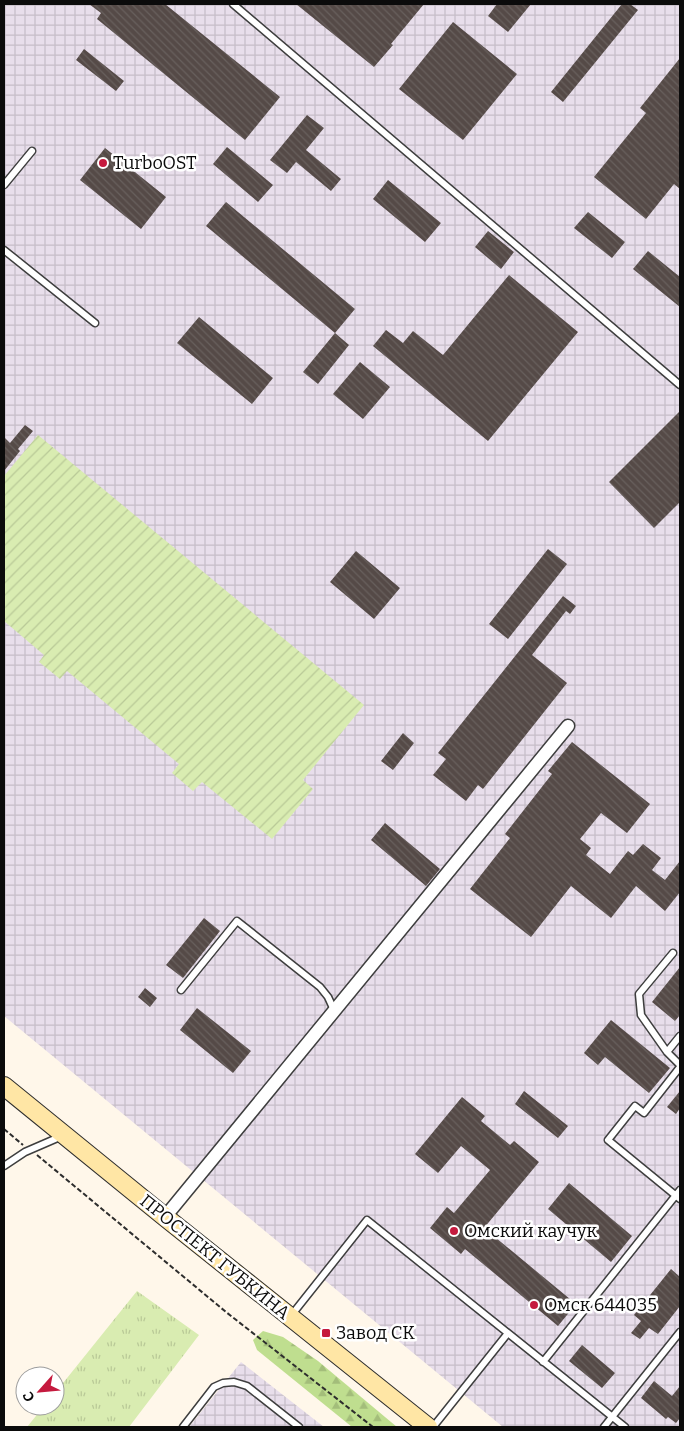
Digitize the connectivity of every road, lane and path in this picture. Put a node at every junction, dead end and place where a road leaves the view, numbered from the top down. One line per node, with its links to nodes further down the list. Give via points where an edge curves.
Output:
1 (233, 4): 6 (lane)
2 (32, 151): 3 (lane)
3 (4, 185)
4 (4, 250): 5 (lane)
5 (95, 323)
6 (680, 385)
7 (568, 726): 10 (street)
8 (673, 953): 12 (lane, via 639,994 641,1015)
9 (181, 990): 10 (lane, via 237,921 320,987)
10 (334, 1010): 20 (street)
11 (680, 1036): 12 (lane)
12 (667, 1052): 13 (lane)
13 (680, 1066): 19 (lane, via 644,1112 636,1106 608,1140)
14 (4, 1086): 16 (main road, ПРОСПЕКТ ГУБКИНА)
15 (4, 1129): 17 (path)
16 (64, 1135): 17 (lane); 20 (main road, ПРОСПЕКТ ГУБКИНА)
17 (30, 1150): 18 (lane); 28 (path, via 226,1312)
18 (4, 1166)
19 (679, 1195): 24 (lane)
20 (165, 1216): 21 (main road, ПРОСПЕКТ ГУБКИНА)
21 (290, 1317): 23 (lane, via 367,1220); 29 (main road, ПРОСПЕКТ ГУБКИНА)
22 (680, 1332): 25 (lane)
23 (508, 1333): 24 (lane); 30 (lane)
24 (543, 1362): 25 (lane)
25 (612, 1417): 31 (lane); 32 (lane)
26 (183, 1427): 27 (lane, via 214,1387 234,1382 247,1386)
27 (299, 1427)
28 (372, 1427)
29 (428, 1427)
30 (432, 1427)
31 (604, 1427)
32 (625, 1427)

